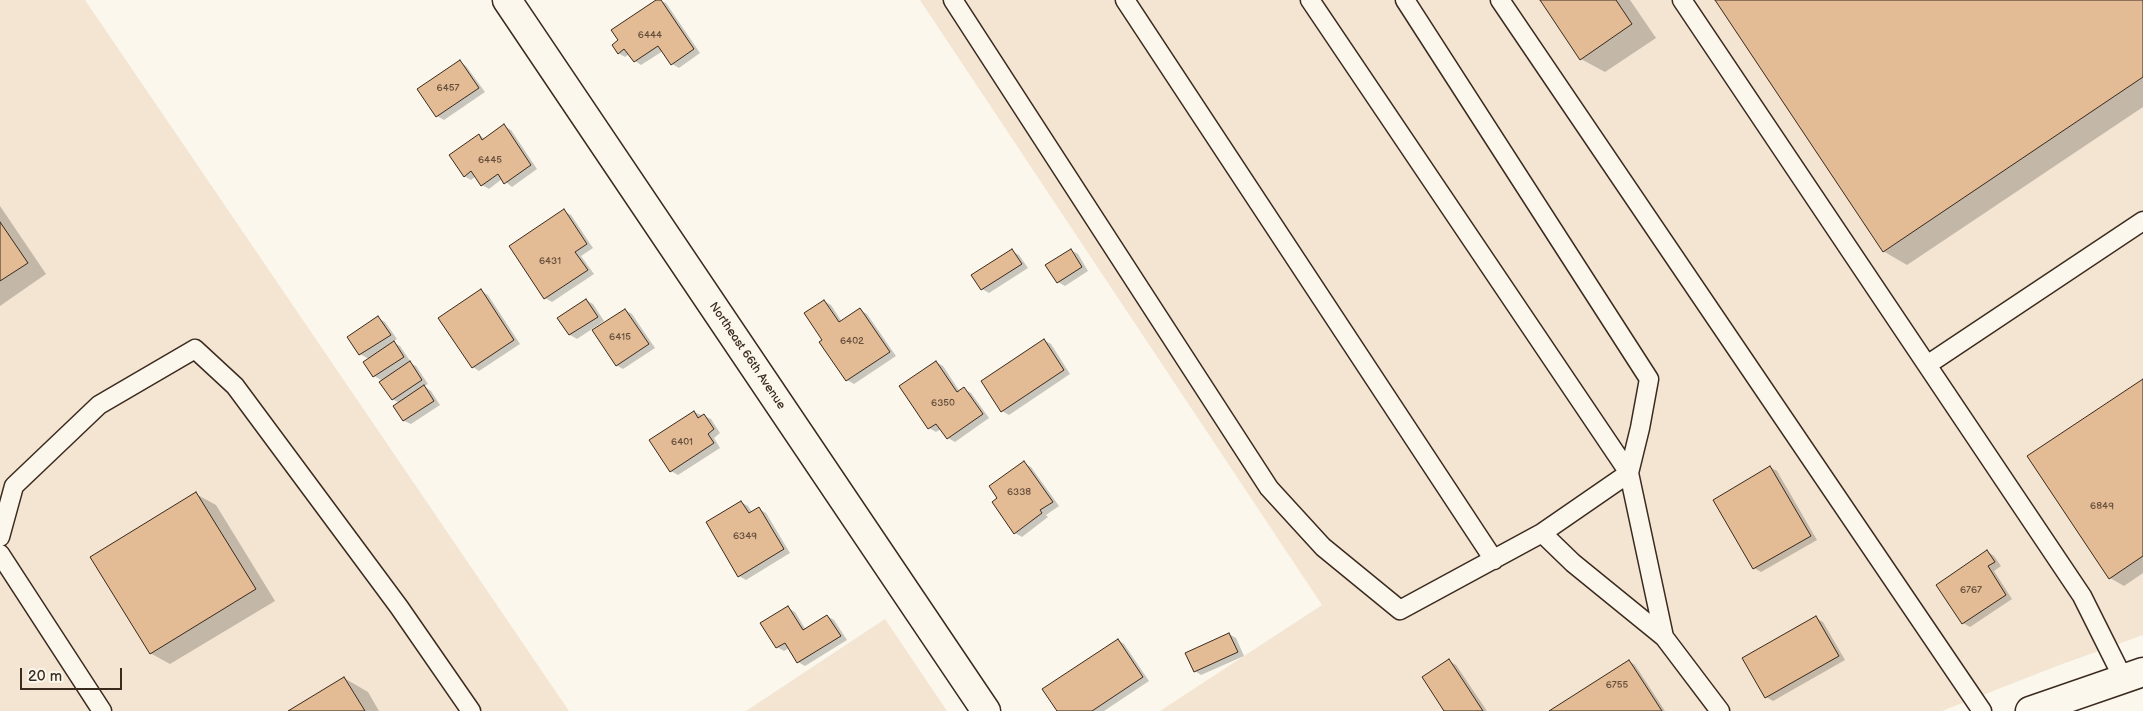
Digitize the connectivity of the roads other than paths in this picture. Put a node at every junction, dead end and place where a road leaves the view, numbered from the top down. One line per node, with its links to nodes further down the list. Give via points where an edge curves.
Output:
1 (508, 0): 19 (street, Northeast 66th Avenue)
2 (953, 0): 14 (lane, via 1269,488 1323,547 1400,610)
3 (1126, 0): 14 (lane)
4 (1310, 0): 10 (lane)
5 (1405, 0): 10 (lane, via 1649,379)
6 (1500, 0): 21 (lane)
7 (1682, 0): 9 (lane)
8 (2143, 221): 9 (lane)
9 (1927, 365): 16 (lane)
10 (1629, 474): 11 (lane); 15 (lane)
11 (1542, 534): 14 (lane); 15 (lane)
12 (0, 537): 18 (lane, via 14,486 99,405 196,349 235,386 399,607)
13 (0, 554): 17 (lane)
14 (1494, 560)
15 (1664, 637): 20 (lane)
16 (2133, 675): 22 (street)
17 (102, 711)
18 (471, 711)
19 (986, 711)
20 (1720, 711)
21 (1982, 711)
22 (2030, 711)

